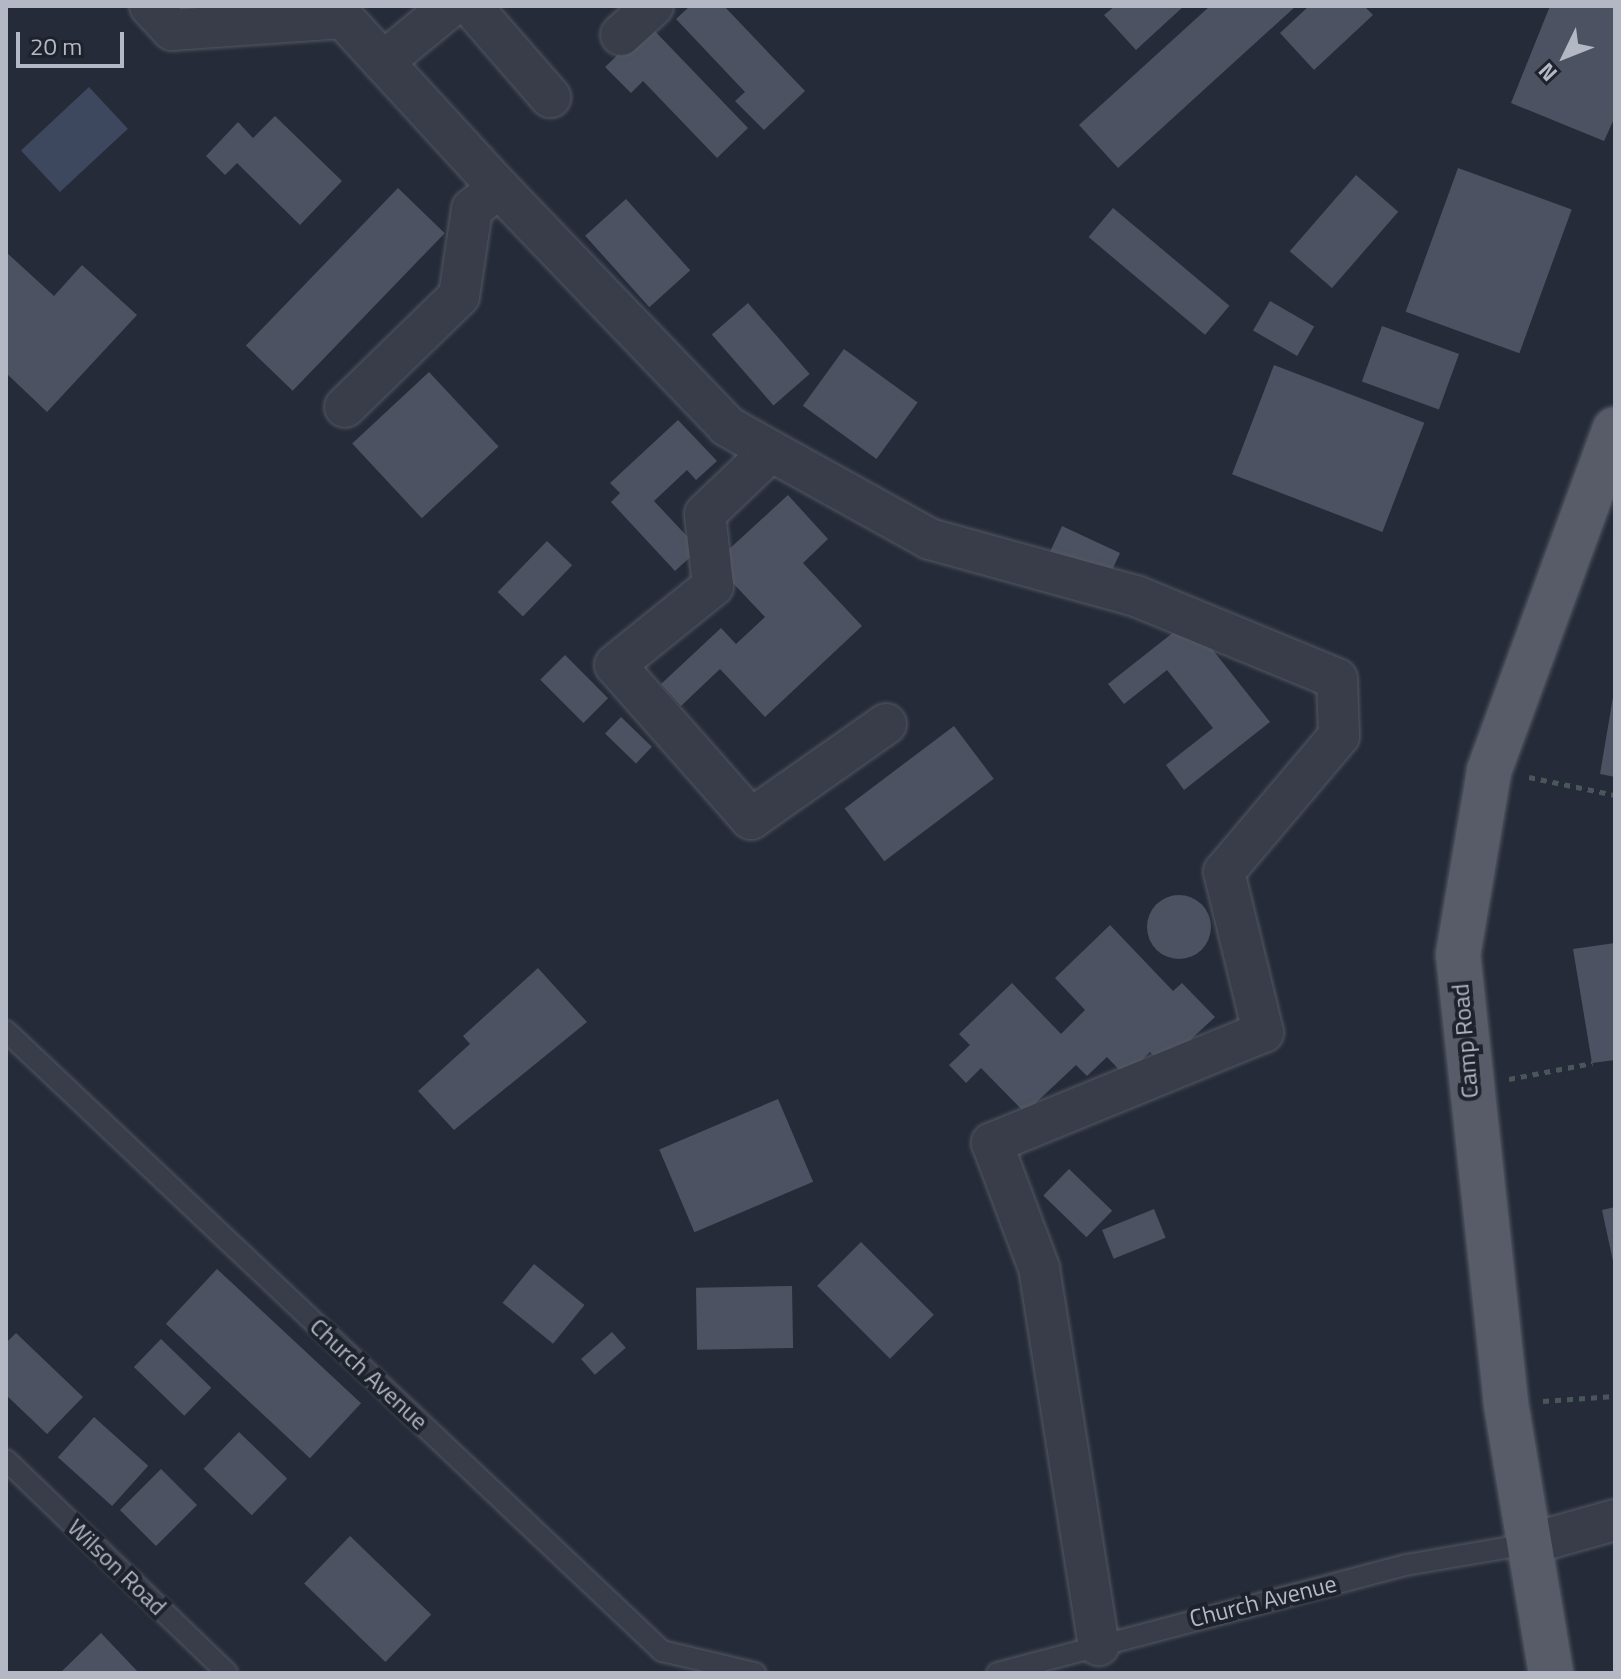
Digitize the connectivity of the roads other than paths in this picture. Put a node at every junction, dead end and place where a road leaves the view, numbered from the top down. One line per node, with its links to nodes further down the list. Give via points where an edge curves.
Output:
1 (150, 6): 6 (street, via 172,30 343,18)
2 (451, 6): 6 (street)
3 (471, 6): 7 (street)
4 (653, 6): 5 (street)
5 (621, 35)
6 (383, 62): 8 (street)
7 (550, 97)
8 (499, 188): 9 (street, via 472,209 459,296); 11 (street, via 727,426)
9 (345, 407)
10 (1612, 445): 16 (main road, Camp Road, via 1489,771 1458,955 1506,1403)
11 (771, 451): 12 (street, via 705,514 713,586 615,665 751,819); 17 (street, via 930,539 1136,596 1337,679 1339,736 1224,872 1263,1032 992,1143 1039,1268)
12 (886, 724)
13 (6, 1031): 18 (lane, Church Avenue, via 662,1651)
14 (6, 1460): 19 (lane, Wilson Road)
15 (1615, 1520): 16 (street)
16 (1533, 1543): 17 (lane, Church Avenue, via 1390,1569); 21 (main road, Camp Road)
17 (1099, 1645): 20 (lane, Church Avenue)
18 (746, 1672)
19 (227, 1673)
20 (997, 1673)
21 (1551, 1673)

